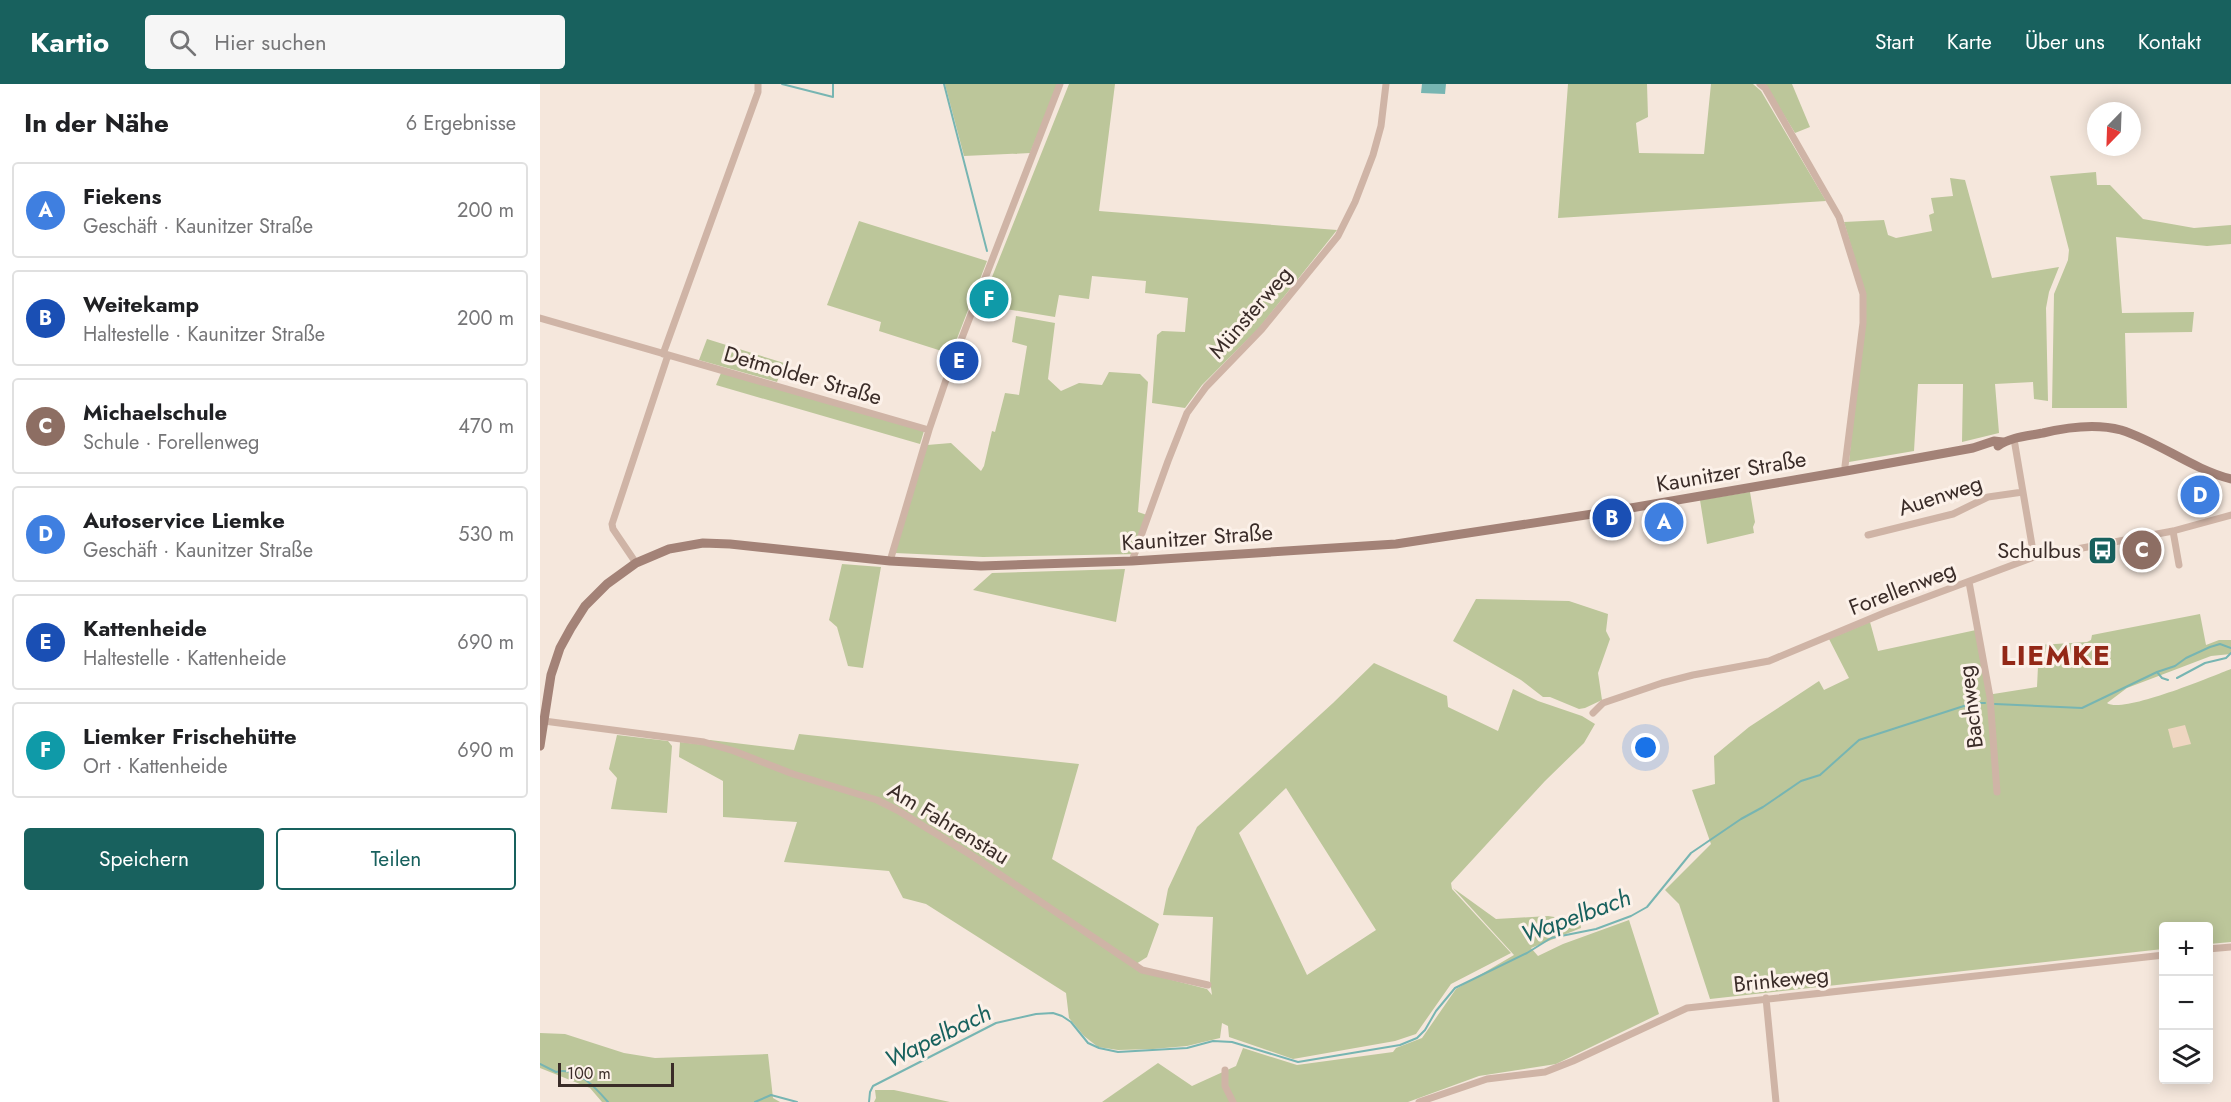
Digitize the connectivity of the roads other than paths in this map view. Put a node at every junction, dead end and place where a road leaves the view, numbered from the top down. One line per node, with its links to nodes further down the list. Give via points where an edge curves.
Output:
1 (758, 84): 6 (street)
2 (1060, 84): 7 (street)
3 (1386, 84): 17 (street, Münsterweg, via 1373,155 1338,236 1262,329 1206,387 1188,413)
4 (1760, 84): 9 (street, via 1839,217 1863,294)
5 (540, 318): 6 (street, Detmolder Straße)
6 (666, 355): 7 (street, Detmolder Straße); 18 (street, via 612,524)
7 (929, 430): 16 (street)
8 (2014, 439): 9 (street, Kaunitzer Straße); 10 (street, Kaunitzer Straße, via 2073,427 2120,430 2196,467); 11 (street)
9 (1846, 471): 17 (street, Kaunitzer Straße, via 1396,544)
10 (2231, 479)
11 (2023, 492): 14 (street, Auenweg, via 1988,497 1953,514); 15 (street)
12 (2231, 515): 13 (street, Forellenweg)
13 (2173, 531): 15 (street, Forellenweg); 19 (street)
14 (1868, 535)
15 (2034, 557): 20 (street, Forellenweg)
16 (890, 561): 17 (street, Kaunitzer Straße, via 981,566); 18 (street, Kaunitzer Straße, via 703,543 669,549)
17 (1132, 561)
18 (636, 563): 22 (street, Kaunitzer Straße, via 607,584 585,606 571,628 551,675)
19 (2179, 565)
20 (1969, 582): 21 (street, Forellenweg, via 1769,661 1662,683 1603,703); 24 (street, Bachweg, via 1990,696)
21 (1593, 713)
22 (544, 721): 23 (street, Kaunitzer Straße); 28 (street, Am Fahrenstau, via 704,742 877,800 971,855 1142,970)
23 (540, 746)
24 (1997, 792)
25 (2231, 947): 26 (street)
26 (2213, 949)
27 (2159, 955): 29 (street, Brinkeweg)
28 (1208, 985)
29 (1766, 998): 32 (street, Brinkeweg, via 1687,1008 1545,1072 1487,1079); 33 (street)
30 (1225, 1070): 31 (street, via 1225,1086)
31 (1233, 1102)
32 (1419, 1102)
33 (1776, 1102)

